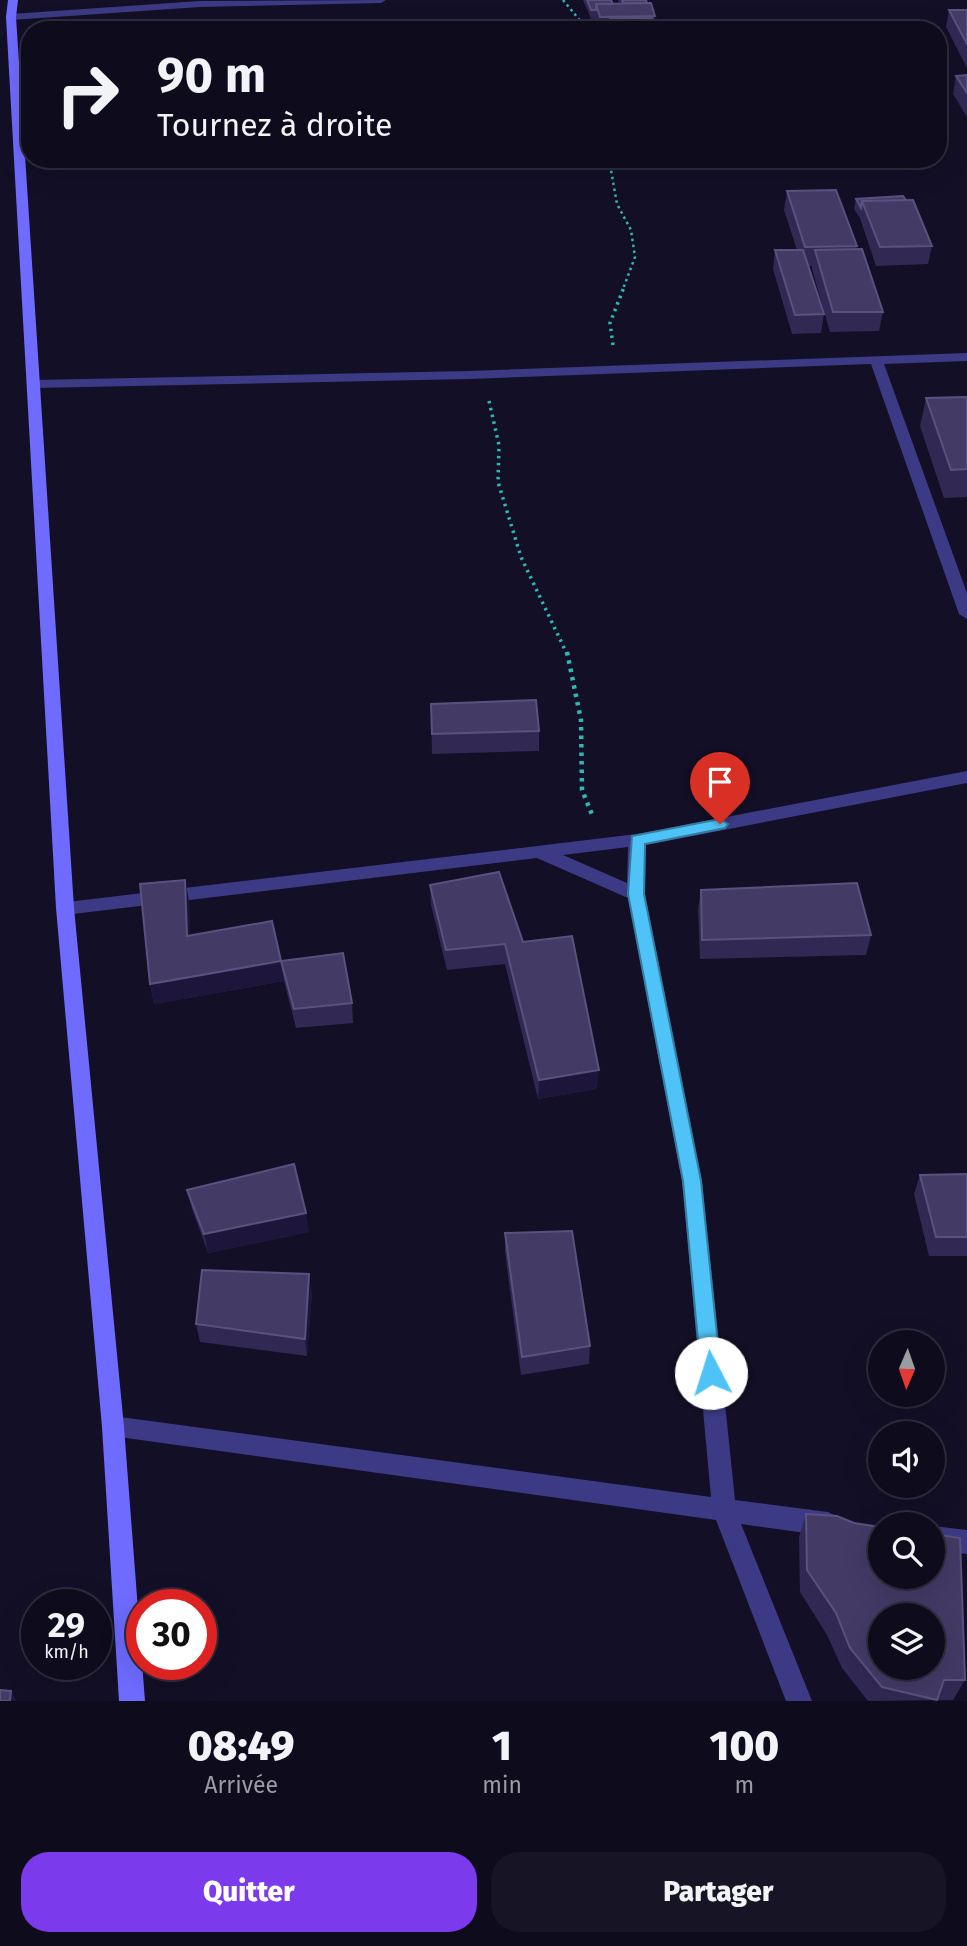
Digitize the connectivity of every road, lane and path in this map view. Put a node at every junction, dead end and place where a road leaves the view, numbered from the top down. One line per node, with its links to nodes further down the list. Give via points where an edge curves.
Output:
1 (381, 0): 3 (street)
2 (563, 0): 4 (path)
3 (12, 8): 5 (main road)
4 (580, 21)
5 (21, 162)
6 (21, 168): 12 (main road)
7 (611, 168): 10 (path, via 635,257 610,323)
8 (967, 357): 9 (street)
9 (877, 362): 10 (street); 13 (street)
10 (615, 370): 11 (street)
11 (470, 375): 12 (street); 16 (path, via 491,403 499,445 498,482 521,557 568,655 581,720 582,790)
12 (34, 384): 19 (main road)
13 (967, 614)
14 (967, 777): 15 (street)
15 (637, 840): 16 (street); 18 (street)
16 (604, 844): 17 (street)
17 (540, 852): 18 (street); 19 (street)
18 (636, 894): 21 (street, via 692,1181)
19 (65, 908): 20 (main road)
20 (113, 1427): 21 (street); 25 (main road)
21 (724, 1510): 22 (street); 26 (street)
22 (854, 1527)
23 (945, 1539): 24 (street)
24 (967, 1542)
25 (132, 1701)
26 (799, 1701)

